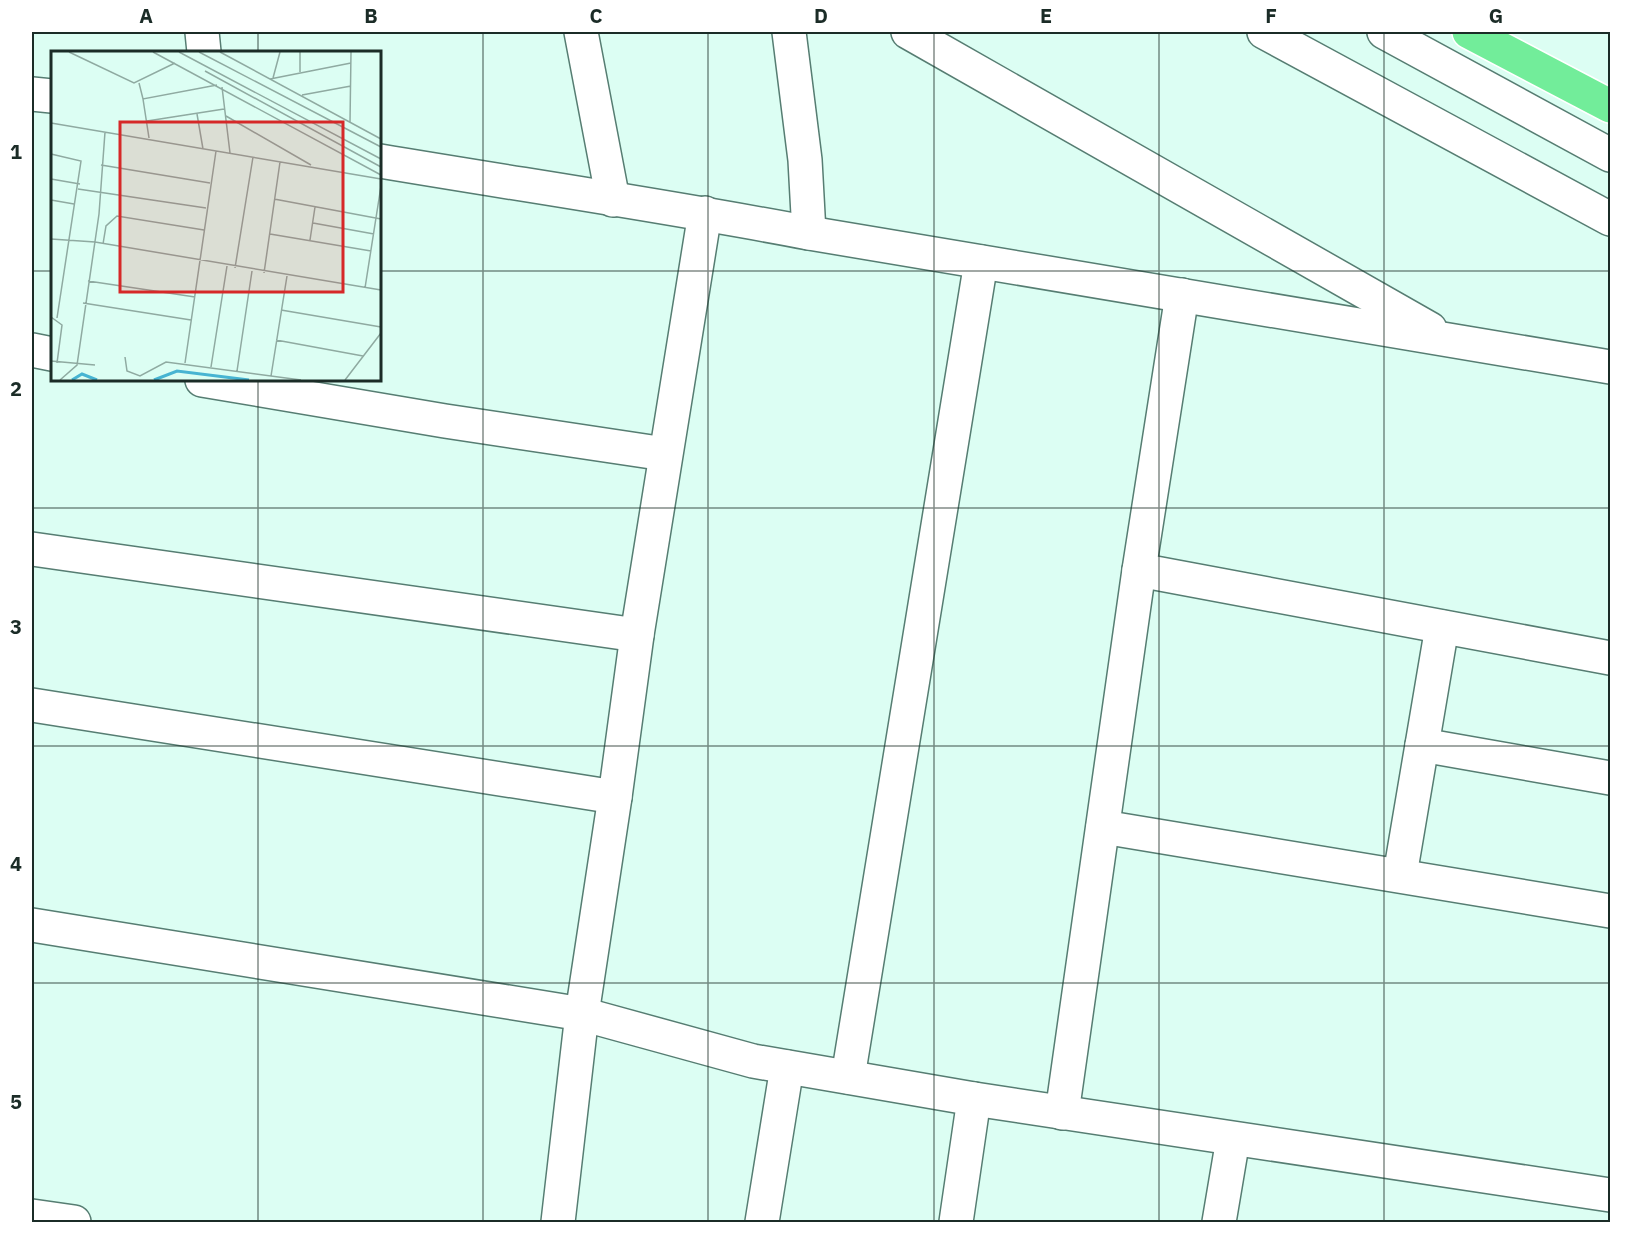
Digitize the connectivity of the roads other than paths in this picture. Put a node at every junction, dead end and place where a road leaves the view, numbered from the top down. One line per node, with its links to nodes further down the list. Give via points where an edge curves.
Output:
1 (202, 32): 8 (street)
2 (581, 32): 14 (street)
3 (789, 32): 17 (street, via 805,160)
4 (908, 32): 20 (street)
5 (1264, 32): 16 (street)
6 (1384, 32): 12 (street)
7 (1469, 32): 11 (highway)
8 (204, 51)
9 (32, 93): 10 (street)
10 (51, 96)
11 (1611, 106)
12 (1611, 155)
13 (381, 161): 14 (street)
14 (613, 200): 15 (street)
15 (705, 213): 17 (street); 25 (street)
16 (1611, 219)
17 (809, 233): 18 (street)
18 (981, 262): 19 (street); 41 (street)
19 (1182, 295): 20 (street); 27 (street)
20 (1450, 340): 23 (street)
21 (32, 350): 22 (street)
22 (51, 354)
23 (1611, 367)
24 (208, 381): 25 (street)
25 (665, 454): 29 (street)
26 (32, 549): 29 (street)
27 (1139, 570): 28 (street); 35 (street)
28 (1442, 627): 30 (street); 32 (street)
29 (636, 635): 34 (street)
30 (1611, 658)
31 (32, 705): 34 (street)
32 (1422, 744): 33 (street); 36 (street)
33 (1611, 778)
34 (615, 797): 39 (street)
35 (1103, 826): 36 (street); 43 (street)
36 (1400, 875): 37 (street)
37 (1611, 911)
38 (32, 925): 39 (street)
39 (582, 1014): 40 (street, via 753,1061); 48 (street)
40 (787, 1066): 41 (street); 49 (street)
41 (848, 1077): 42 (street)
42 (974, 1099): 43 (street); 50 (street)
43 (1062, 1113): 44 (street)
44 (1233, 1139): 45 (street); 51 (street)
45 (1611, 1195)
46 (32, 1216): 47 (street)
47 (74, 1222)
48 (558, 1222)
49 (762, 1222)
50 (956, 1222)
51 (1219, 1222)

